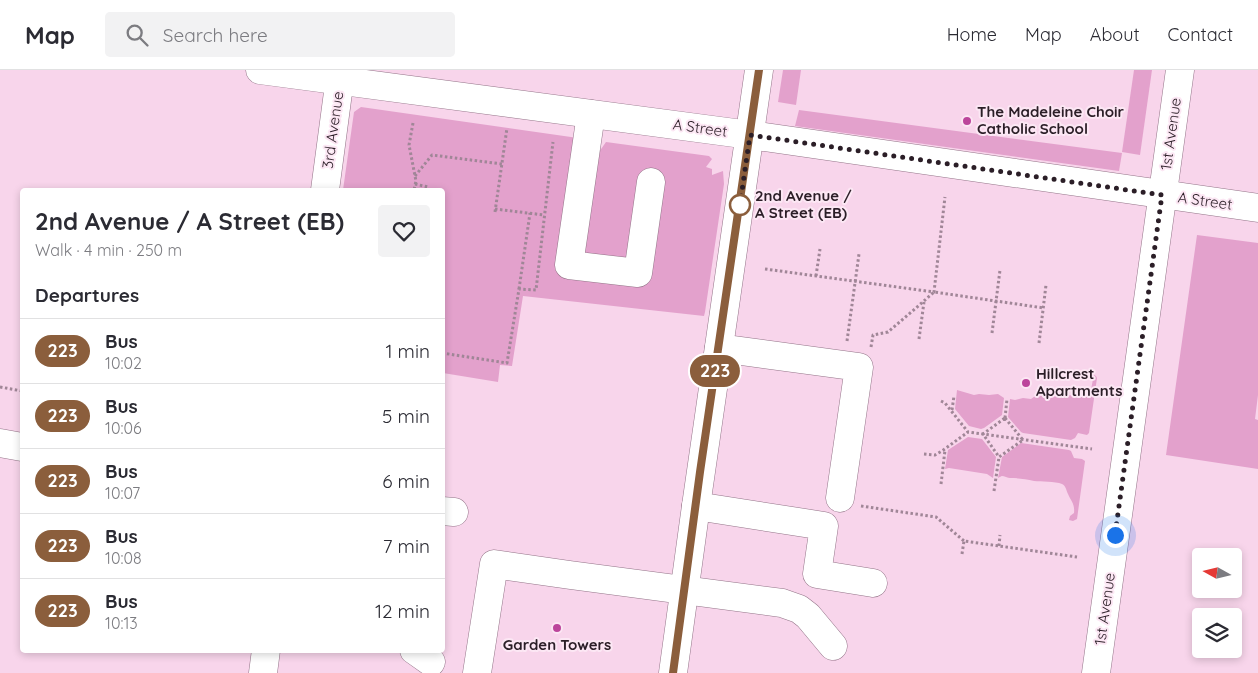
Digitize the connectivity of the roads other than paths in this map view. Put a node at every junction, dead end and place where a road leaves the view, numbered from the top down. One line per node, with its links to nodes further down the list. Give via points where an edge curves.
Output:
1 (260, 70): 4 (street, A Street)
2 (759, 70): 6 (street)
3 (1180, 70): 9 (street, 1st Avenue)
4 (340, 75): 5 (street, A Street); 8 (street, 3rd Avenue)
5 (591, 114): 6 (street, A Street); 7 (street, via 569,265 638,273)
6 (750, 135): 9 (street, A Street); 11 (street)
7 (651, 182)
8 (325, 188)
9 (1162, 195): 10 (street, A Street); 23 (street, 1st Avenue)
10 (1258, 208)
11 (719, 348): 14 (street, via 859,367); 15 (street)
12 (0, 443): 13 (street)
13 (20, 447)
14 (849, 502)
15 (696, 506): 16 (street, via 824,526 817,574); 17 (street)
16 (874, 583)
17 (684, 590): 18 (street, via 782,603 799,609); 21 (street, via 494,564); 22 (street)
18 (833, 646)
19 (266, 653): 20 (street)
20 (263, 673)
21 (477, 673)
22 (673, 673)
23 (1096, 673)

